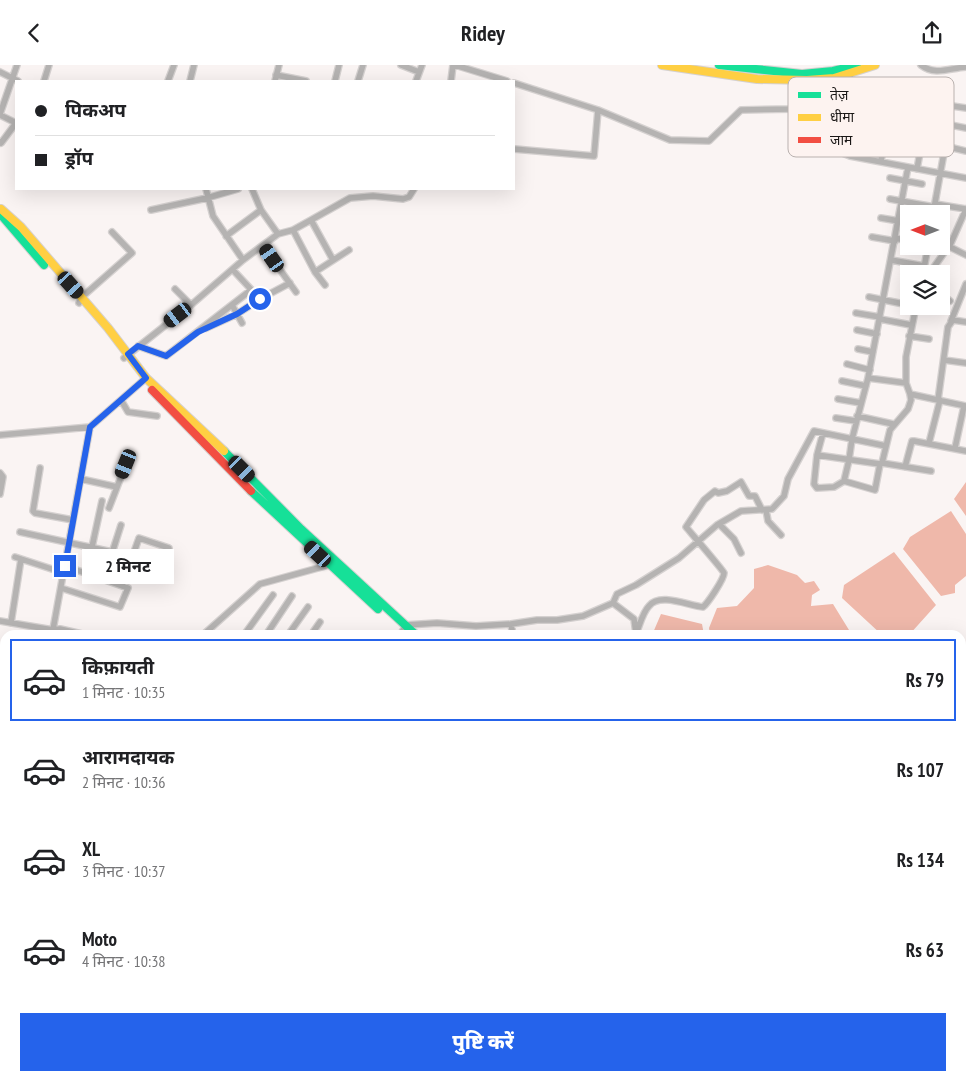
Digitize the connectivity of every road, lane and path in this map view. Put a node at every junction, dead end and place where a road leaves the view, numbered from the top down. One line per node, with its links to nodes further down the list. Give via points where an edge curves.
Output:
1 (17, 65): 26 (street)
2 (49, 65): 28 (street)
3 (174, 65): 29 (street)
4 (194, 65): 30 (street)
5 (279, 65): 25 (street)
6 (339, 65): 32 (street)
7 (362, 65): 33 (street)
8 (401, 65): 20 (street)
9 (422, 65): 20 (street)
10 (454, 65): 35 (street); 36 (street)
11 (664, 65): 17 (main road)
12 (719, 65): 19 (main road, via 802,74)
13 (857, 65): 19 (main road)
14 (875, 65): 22 (main road)
15 (921, 65): 16 (street, via 937,72)
16 (955, 66): 18 (street)
17 (677, 67): 37 (main road, via 757,79)
18 (966, 67)
19 (833, 68)
20 (419, 72): 34 (street)
21 (0, 73): 26 (street)
22 (849, 74): 23 (main road); 24 (street)
23 (838, 77)
24 (850, 77)
25 (275, 78): 31 (street)
26 (12, 79): 27 (street); 41 (street)
27 (15, 80)
28 (44, 80)
29 (168, 80)
30 (190, 80)
31 (292, 80)
32 (335, 80)
33 (358, 80)
34 (416, 80)
35 (452, 80)
36 (504, 80)
37 (788, 80)
38 (515, 83): 40 (street)
39 (788, 109): 40 (street, via 741,109 710,141 670,140)
40 (598, 110): 45 (street, via 594,156)
41 (0, 114): 42 (street)
42 (15, 122)
43 (15, 124): 44 (street)
44 (0, 141)
45 (515, 149)
46 (855, 157): 50 (street)
47 (882, 157): 50 (street)
48 (920, 157): 52 (street)
49 (943, 157): 53 (street)
50 (881, 162): 51 (street)
51 (908, 167): 52 (street); 56 (street)
52 (918, 169): 53 (street)
53 (940, 173): 55 (street); 66 (street)
54 (890, 178): 56 (street)
55 (966, 178)
56 (906, 181): 57 (street); 64 (street)
57 (922, 184)
58 (206, 190): 62 (street)
59 (235, 190): 62 (street)
60 (252, 190): 70 (street)
61 (413, 190): 73 (street, via 403,199 350,198)
62 (207, 198): 69 (street); 79 (street, via 213,216)
63 (890, 199): 64 (street)
64 (903, 201): 65 (street); 74 (street)
65 (921, 205)
66 (935, 205)
67 (950, 208): 68 (street)
68 (966, 209): 75 (street)
69 (151, 210)
70 (261, 210): 78 (street); 79 (street)
71 (1, 212): 103 (main road, via 20,227)
72 (881, 218): 74 (street)
73 (311, 220): 76 (street); 89 (street)
74 (899, 221): 81 (street)
75 (963, 225): 83 (street)
76 (293, 230): 78 (street); 93 (street)
77 (112, 232): 103 (street, via 132,253)
78 (278, 234): 84 (street)
79 (226, 236): 88 (street)
80 (872, 237): 81 (street)
81 (895, 240): 82 (street); 90 (street)
82 (900, 240)
83 (950, 243)
84 (263, 246): 88 (street); 94 (street)
85 (950, 247): 87 (street)
86 (349, 250): 89 (street)
87 (966, 255)
88 (243, 260): 92 (street)
89 (333, 260): 93 (street)
90 (891, 260): 91 (street); 102 (street)
91 (918, 265)
92 (234, 269): 98 (street); 105 (street)
93 (315, 272): 96 (street)
94 (290, 283): 99 (street); 101 (street)
95 (966, 284): 111 (street)
96 (324, 285)
97 (175, 289): 105 (street)
98 (251, 290): 101 (street); 106 (street)
99 (296, 292)
100 (869, 297): 102 (street)
101 (260, 299): 108 (street)
102 (884, 299): 104 (street); 110 (street)
103 (80, 300): 123 (main road)
104 (900, 303)
105 (191, 305): 120 (street)
106 (232, 305): 108 (street); 116 (street)
107 (856, 313): 110 (street)
108 (237, 314): 113 (street); 116 (street)
109 (914, 315): 114 (street)
110 (880, 318): 114 (street); 117 (street)
111 (951, 321): 112 (street); 124 (street)
112 (966, 322)
113 (242, 323)
114 (911, 325): 118 (street)
115 (857, 330): 117 (street)
116 (198, 332): 120 (street, via 166,356)
117 (877, 334): 122 (street)
118 (909, 336): 119 (street); 131 (street)
119 (929, 339)
120 (138, 346): 123 (street)
121 (858, 349): 122 (street)
122 (873, 352): 127 (street)
123 (126, 356): 129 (main road)
124 (944, 360): 125 (street); 136 (street)
125 (966, 363)
126 (847, 364): 127 (street)
127 (870, 370): 128 (street)
128 (868, 378): 131 (street); 132 (street)
129 (145, 379): 135 (street); 176 (main road, via 192,433); 198 (main road, via 220,447)
130 (842, 381): 132 (street)
131 (906, 383): 133 (street)
132 (866, 387): 137 (street)
133 (910, 394): 136 (street); 142 (street, via 908,409)
134 (838, 399): 137 (street)
135 (121, 400): 139 (street, via 128,412); 143 (street)
136 (939, 400): 138 (street); 147 (street)
137 (861, 403): 141 (street)
138 (965, 406): 149 (street)
139 (157, 416)
140 (836, 417): 141 (street)
141 (857, 419): 142 (street); 146 (street)
142 (893, 424): 148 (street)
143 (90, 427): 145 (street); 159 (street)
144 (823, 433): 146 (street); 151 (street); 165 (street, via 814,431 788,479 784,496 772,509)
145 (0, 435)
146 (852, 439): 148 (street); 152 (street)
147 (929, 443): 149 (street); 155 (street, via 912,441)
148 (886, 446): 153 (street)
149 (955, 448): 150 (street)
150 (966, 451)
151 (817, 455): 152 (street); 160 (street, via 814,484 817,488 834,487)
152 (849, 460): 153 (street); 160 (street)
153 (881, 463): 155 (street); 160 (street, via 875,490)
154 (126, 464): 161 (street)
155 (905, 467): 157 (street)
156 (40, 468): 166 (street, via 33,511)
157 (931, 471)
158 (0, 473): 162 (street)
159 (81, 479): 161 (street); 166 (street)
160 (844, 481)
161 (117, 487): 164 (street)
162 (0, 494)
163 (102, 501): 173 (street)
164 (109, 508)
165 (764, 510): 167 (street, via 741,511); 170 (street, via 768,521); 171 (street, via 755,496 749,496 741,482 727,491 715,491 686,527)
166 (73, 521): 172 (street)
167 (719, 524): 171 (street); 175 (street, via 734,539)
168 (121, 525): 174 (street)
169 (20, 532): 172 (street)
170 (781, 535)
171 (697, 542): 185 (street, via 679,558 617,594); 203 (street, via 724,574 706,606 656,601 649,606)
172 (69, 543): 173 (street); 177 (street)
173 (92, 547): 174 (street)
174 (112, 552): 180 (street)
175 (741, 553)
176 (329, 565): 193 (street, via 260,584); 199 (main road)
177 (65, 566): 178 (street); 180 (street)
178 (64, 573): 182 (street); 189 (street, via 18,558)
179 (159, 577): 181 (street, via 169,556 169,548 138,538)
180 (104, 578): 181 (street)
181 (122, 586): 182 (street, via 128,588 120,607)
182 (61, 588): 192 (street)
183 (273, 595): 194 (street)
184 (292, 595): 195 (street)
185 (612, 603): 190 (street, via 583,616); 202 (street, via 634,619)
186 (308, 607): 196 (street)
187 (0, 621): 189 (street)
188 (320, 622): 197 (street)
189 (11, 623): 191 (street)
190 (511, 624): 200 (street, via 437,623); 201 (street)
191 (40, 630)
192 (54, 630)
193 (209, 630)
194 (248, 630)
195 (269, 630)
196 (292, 630)
197 (314, 630)
198 (403, 630)
199 (403, 630)
200 (408, 630)
201 (512, 630)
202 (636, 630)
203 (637, 630)

